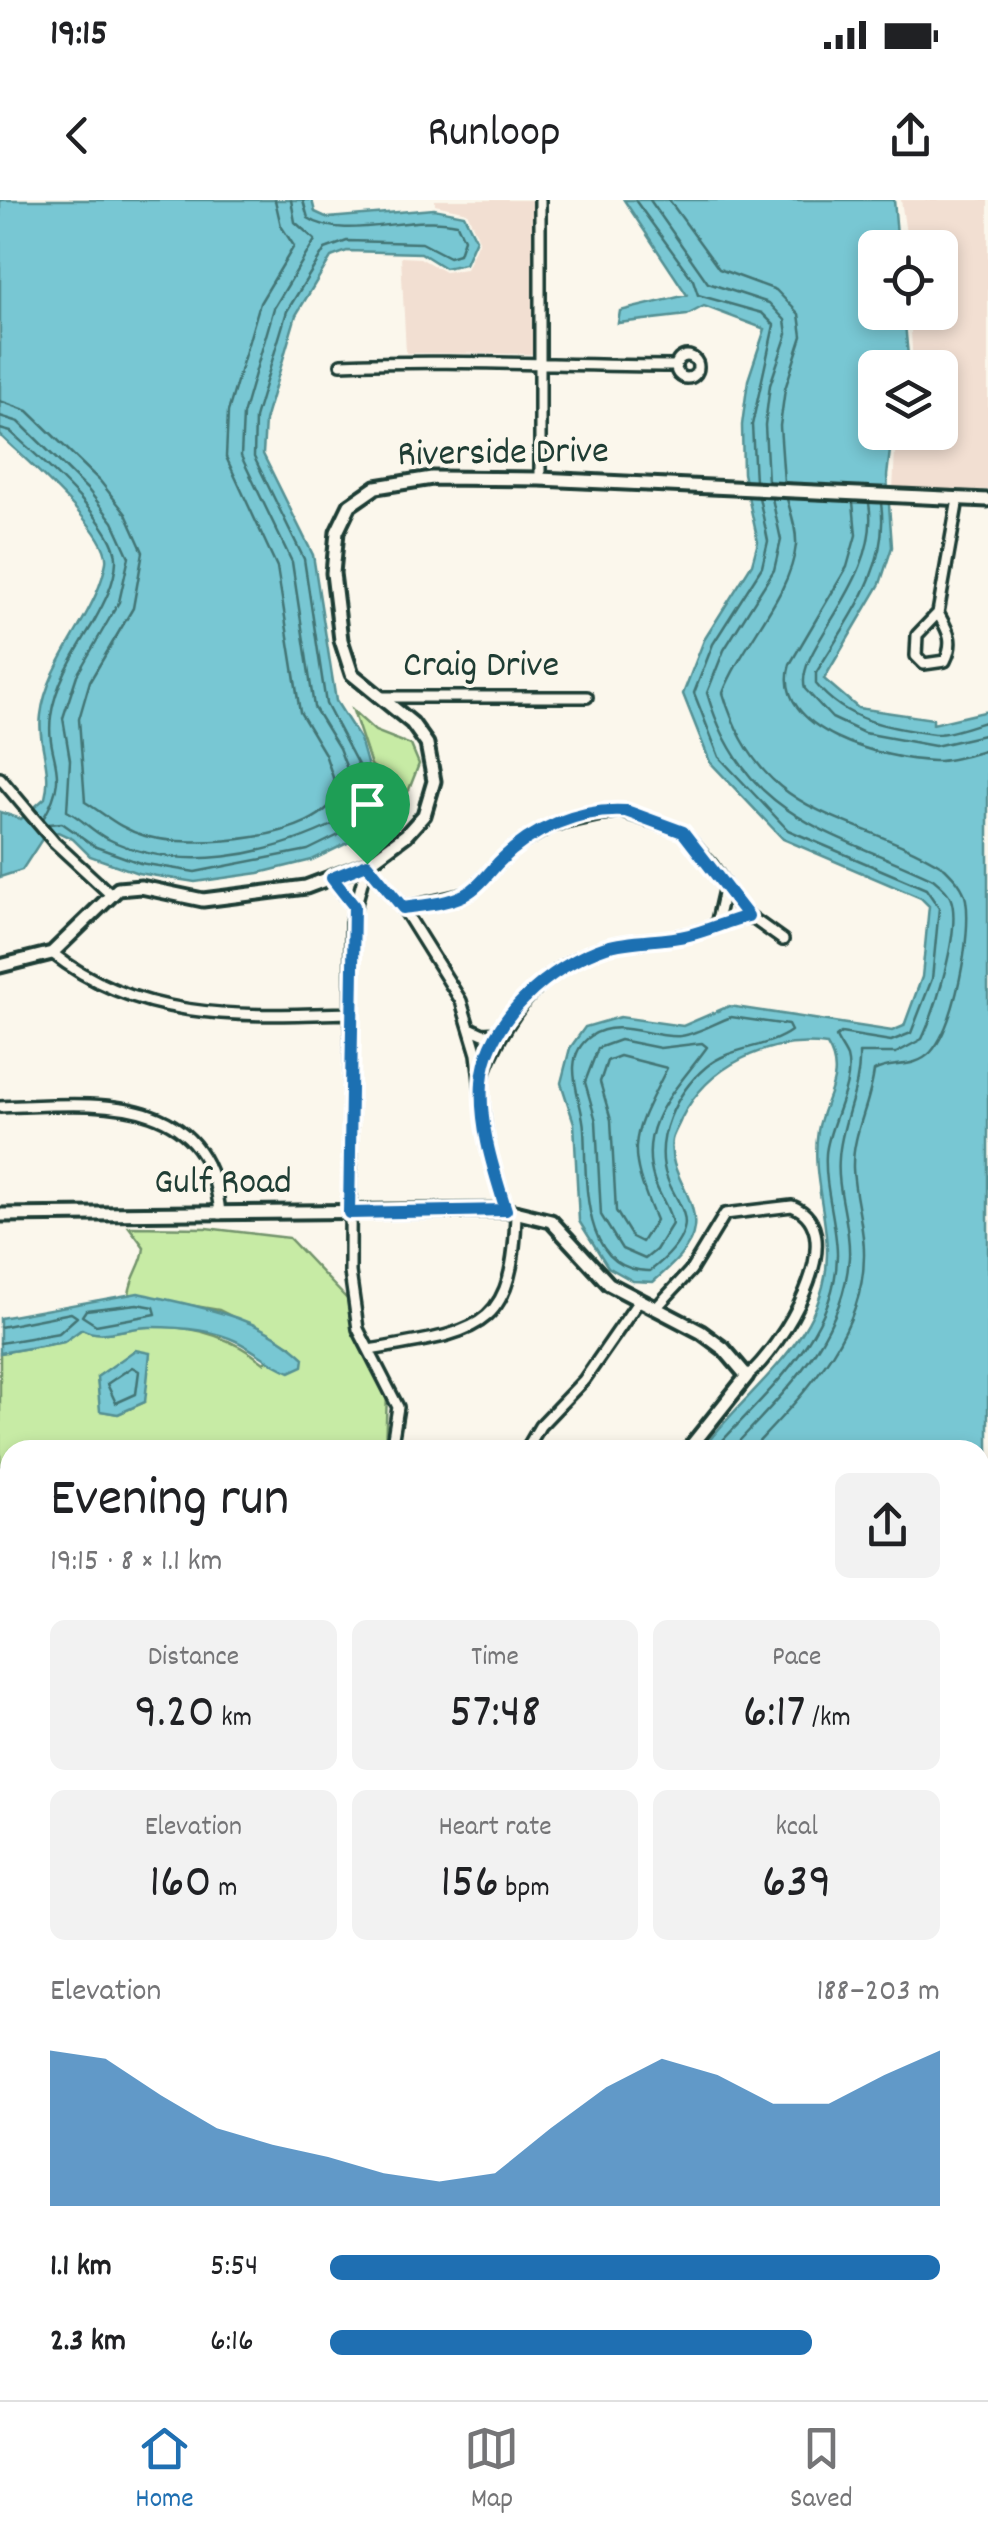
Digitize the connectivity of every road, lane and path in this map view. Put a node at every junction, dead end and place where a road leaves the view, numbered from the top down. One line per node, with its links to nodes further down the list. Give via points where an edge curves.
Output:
1 (540, 200): 3 (street)
2 (341, 364): 3 (street, via 500,360)
3 (540, 366): 4 (street); 5 (street)
4 (676, 366)
5 (540, 478): 6 (street, Riverside Drive); 9 (street, Riverside Drive, via 407,480 350,504 333,550 341,640 352,674)
6 (958, 500): 7 (street, Riverside Drive); 8 (street)
7 (988, 500)
8 (938, 612): 8 (street, via 918,635 916,656 924,664 945,661 951,650)
9 (376, 697): 10 (street, Craig Drive); 12 (street, Riverside Drive, via 423,737 434,781 414,828)
10 (586, 697)
11 (0, 778): 15 (street)
12 (367, 864): 13 (street, Riverside Drive); 16 (street); 17 (street)
13 (332, 878): 15 (street, Riverside Drive, via 230,899 184,899 130,886); 16 (street)
14 (724, 888): 17 (street, via 683,832 612,811 542,830 460,897); 18 (street); 19 (street)
15 (109, 893): 21 (street)
16 (354, 906): 23 (street)
17 (403, 908): 24 (street, via 450,979)
18 (748, 916): 19 (street); 20 (street)
19 (716, 925): 25 (street, via 686,936 614,945 572,961 538,986)
20 (783, 940)
21 (52, 953): 22 (street); 23 (street, via 108,989 181,1012)
22 (0, 966)
23 (350, 1014): 29 (street)
24 (470, 1028): 25 (street); 26 (street)
25 (500, 1033): 26 (street)
26 (482, 1079): 28 (street, via 487,1145)
27 (0, 1107): 30 (street, via 110,1104 158,1116 198,1146 215,1179)
28 (511, 1210): 29 (street, Gulf Road); 32 (street, Gulf Road, via 551,1222 600,1276); 34 (street, via 515,1255 508,1286 488,1317 445,1338)
29 (349, 1213): 30 (street, Gulf Road); 34 (street, via 354,1306)
30 (220, 1214): 31 (street, Gulf Road)
31 (0, 1215)
32 (638, 1302): 33 (street, Gulf Road); 37 (street)
33 (656, 1308): 35 (street, Gulf Road, via 714,1340); 35 (street, via 691,1270 725,1214 796,1207 810,1218 815,1236 810,1276 790,1326)
34 (369, 1350): 36 (street, via 398,1407)
35 (746, 1376): 38 (street)
36 (393, 1440)
37 (532, 1440)
38 (696, 1440)

